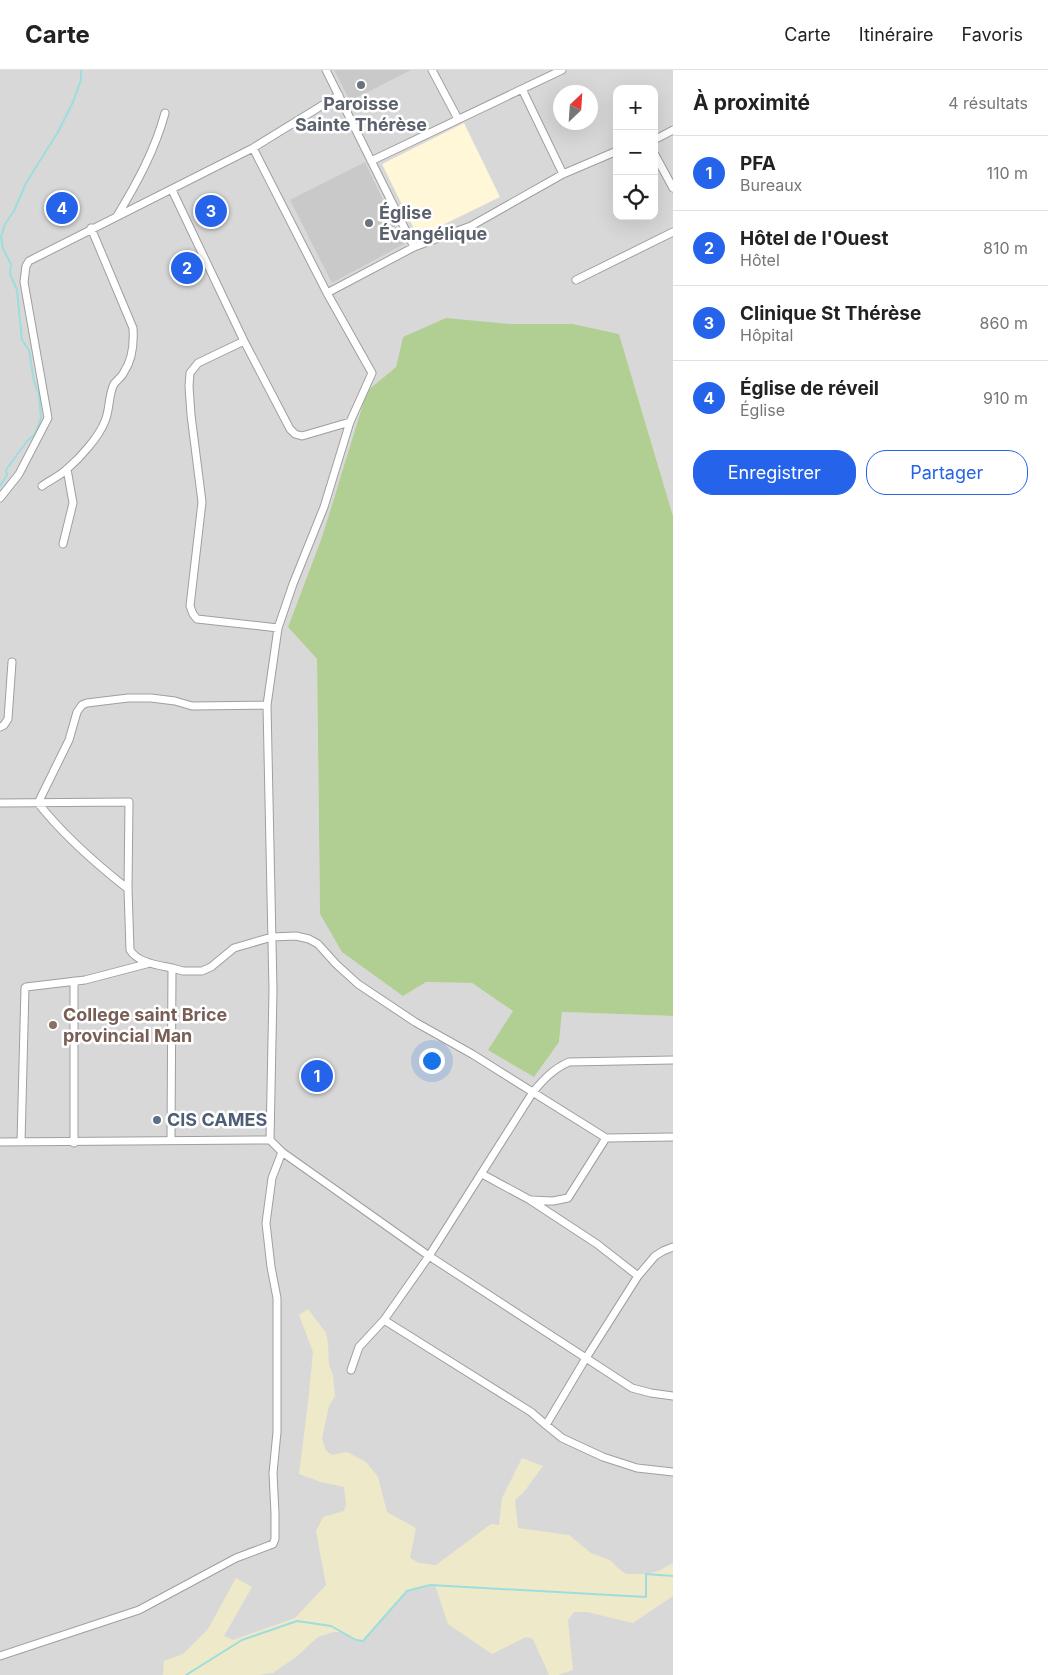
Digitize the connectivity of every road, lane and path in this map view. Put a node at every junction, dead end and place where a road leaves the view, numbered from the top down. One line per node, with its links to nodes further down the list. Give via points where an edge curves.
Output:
1 (326, 70): 5 (street)
2 (432, 70): 7 (street)
3 (562, 70): 4 (street)
4 (522, 89): 7 (street); 14 (street)
5 (339, 95): 10 (street); 13 (street)
6 (165, 113): 17 (street, via 155,144)
7 (458, 119): 13 (street)
8 (673, 130): 9 (street)
9 (658, 138)
10 (253, 148): 16 (street); 22 (street)
11 (613, 153): 14 (street)
12 (658, 160): 15 (street)
13 (371, 161): 20 (street)
14 (563, 174): 20 (street, via 471,226)
15 (673, 188)
16 (172, 190): 17 (street); 23 (street)
17 (117, 216): 18 (street)
18 (91, 228): 25 (street, via 132,328 134,344 129,364 112,391 106,420); 27 (street, via 29,261 26,266 25,291 48,418 19,474)
19 (673, 232): 21 (street)
20 (414, 247): 22 (street)
21 (576, 280)
22 (327, 294): 24 (street, via 372,373)
23 (244, 341): 24 (street, via 295,434 302,436); 29 (street, via 198,363 190,373 191,415 202,502 190,606 197,619)
24 (350, 422): 29 (street, via 324,507)
25 (67, 469): 26 (street); 28 (street, via 73,502)
26 (42, 486)
27 (0, 498)
28 (63, 544)
29 (278, 628): 31 (street)
30 (12, 662): 32 (street, via 8,719)
31 (267, 705): 33 (street, via 192,706 151,698 128,698 82,705 69,740); 36 (street)
32 (0, 727)
33 (38, 802): 34 (street); 35 (street, via 55,825); 35 (street, via 129,802)
34 (0, 803)
35 (128, 889): 37 (street, via 130,950)
36 (272, 937): 38 (street, via 234,948 202,971); 41 (street, via 296,936 318,944 358,984); 45 (street)
37 (150, 963): 38 (street); 39 (street)
38 (172, 968): 44 (street)
39 (74, 981): 47 (street, via 26,987 24,990); 48 (street)
40 (673, 1060): 41 (street, via 569,1062 556,1068)
41 (533, 1092): 43 (street); 50 (street)
42 (673, 1137): 43 (street)
43 (606, 1138): 51 (street, via 568,1198)
44 (171, 1140): 45 (street); 48 (street)
45 (270, 1140): 49 (street)
46 (0, 1142): 47 (street)
47 (21, 1142): 48 (street)
48 (74, 1143)
49 (282, 1152): 53 (street); 61 (street, via 272,1178 266,1223 277,1298 273,1544 236,1558 139,1610)
50 (482, 1174): 51 (street); 53 (street)
51 (530, 1200): 54 (street, via 597,1244)
52 (673, 1247): 54 (street, via 655,1256)
53 (429, 1256): 55 (street); 56 (street)
54 (638, 1276): 56 (street)
55 (384, 1320): 57 (street, via 359,1347); 59 (street)
56 (586, 1358): 58 (street, via 632,1388); 59 (street)
57 (351, 1370)
58 (673, 1396)
59 (546, 1425): 60 (street, via 562,1438 603,1457 637,1468)
60 (673, 1472)
61 (0, 1656)

